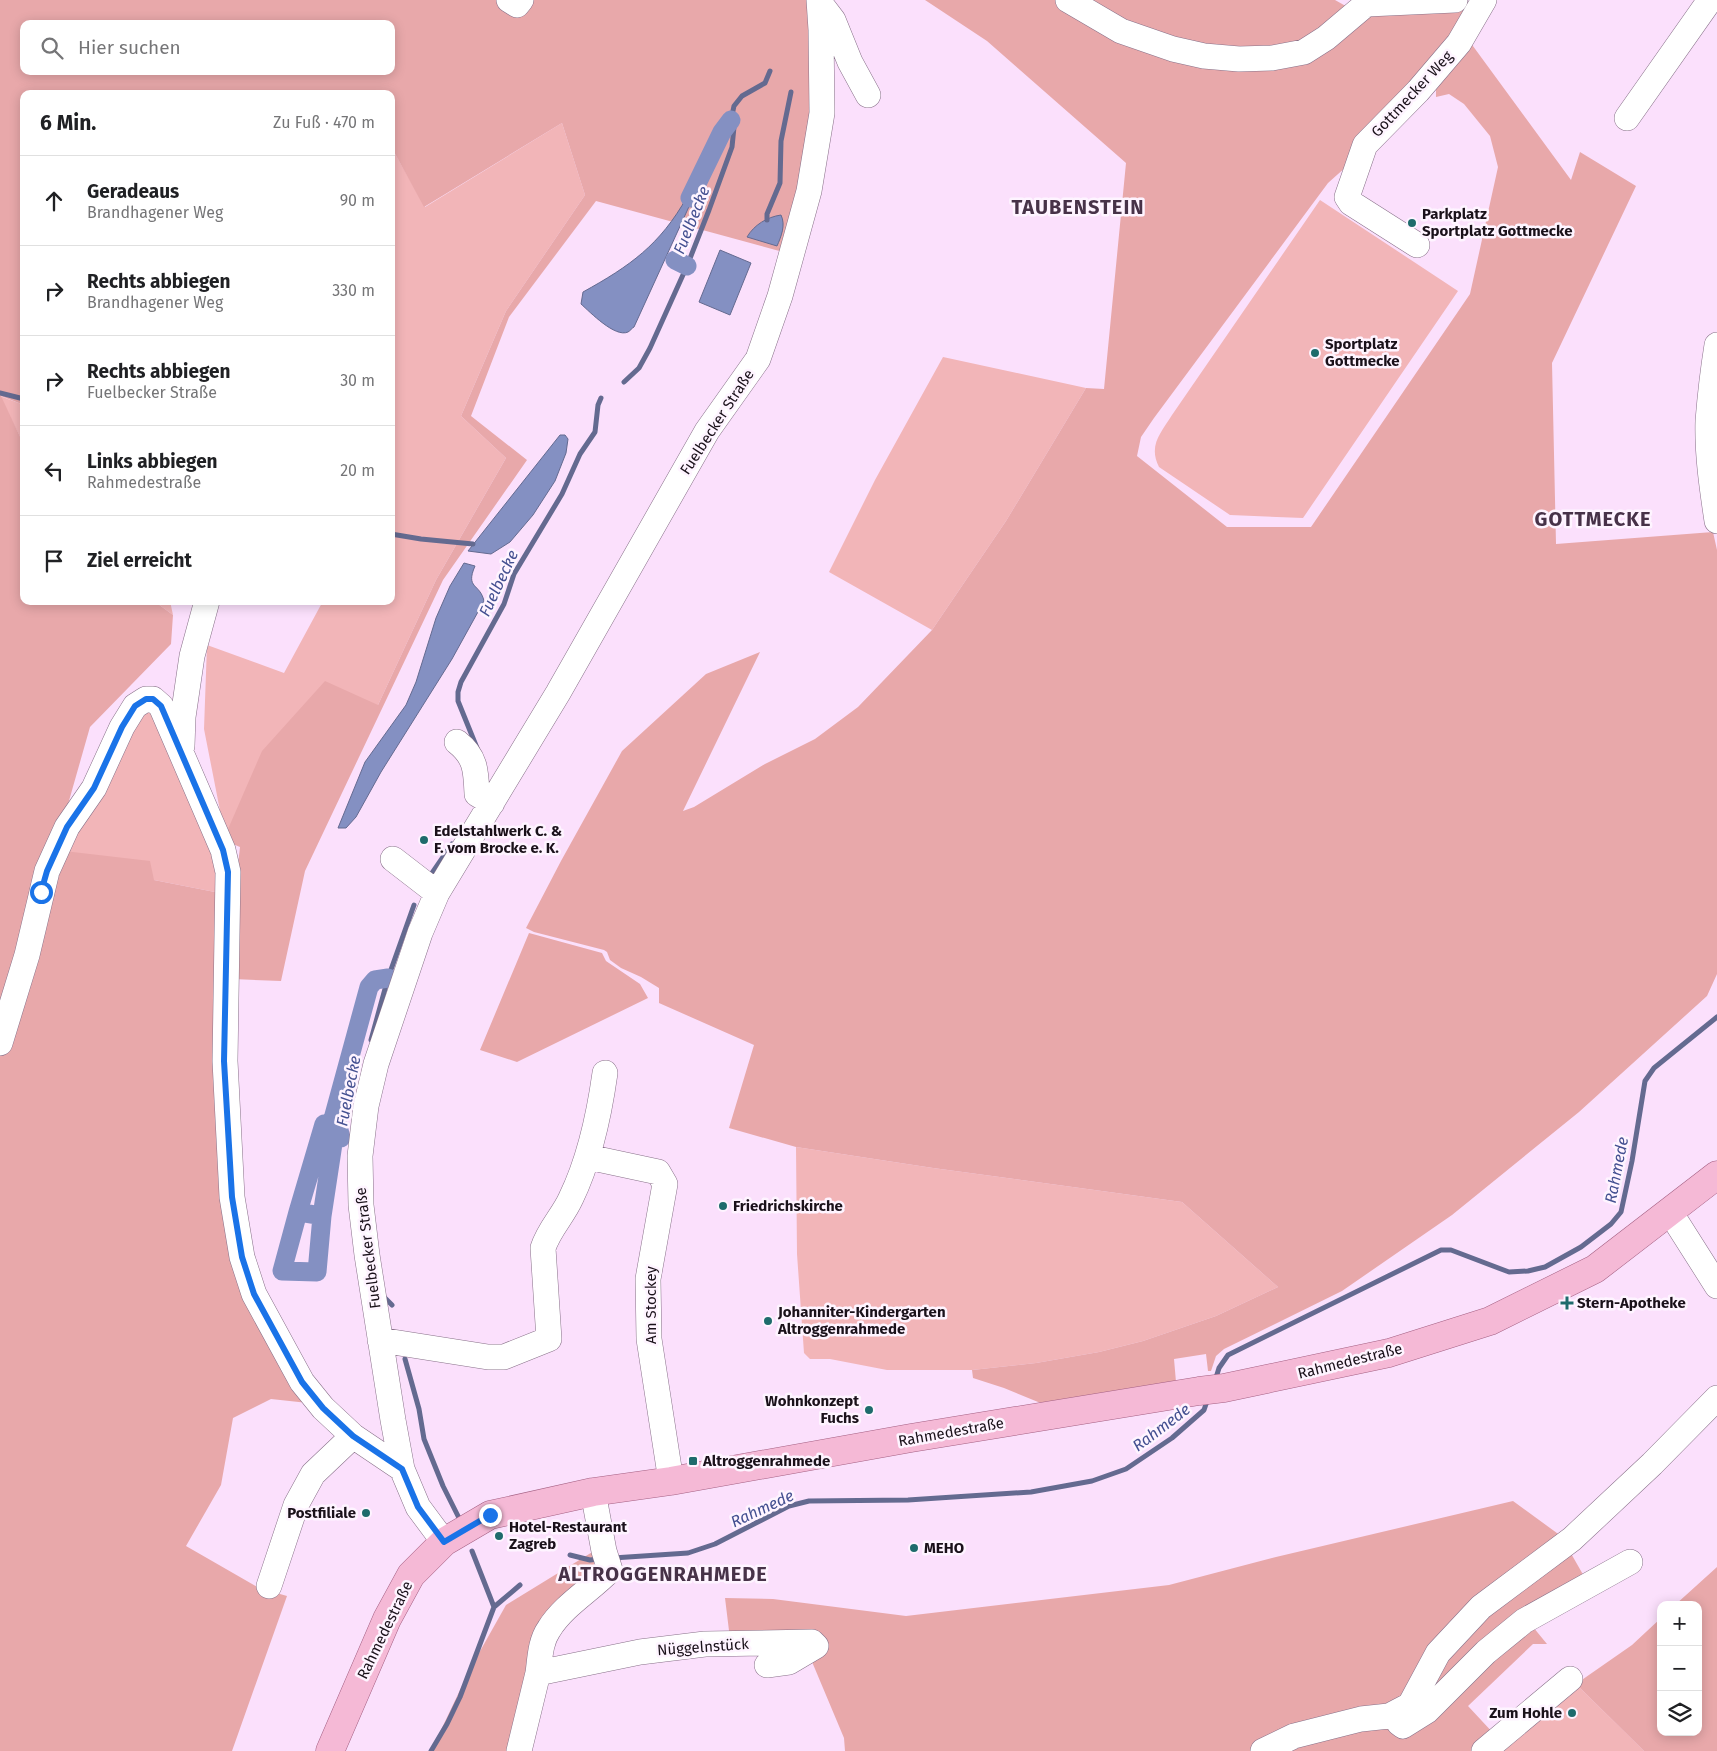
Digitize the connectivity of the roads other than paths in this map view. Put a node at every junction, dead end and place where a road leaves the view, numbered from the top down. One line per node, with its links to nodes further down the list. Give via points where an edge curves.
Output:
1 (509, 0): 2 (street, via 517,5)
2 (521, 0)
3 (1068, 0): 8 (street, via 1121,31 1172,49 1239,59 1272,58 1304,52)
4 (1455, 0): 8 (street)
5 (1484, 0): 11 (street, Gottmecker Weg, via 1459,43 1365,146 1347,197 1351,203)
6 (1710, 0): 10 (street)
7 (819, 1): 9 (street, via 833,20); 17 (street, Fuelbecker Straße, via 822,113 811,181 780,296 758,359 707,431)
8 (1369, 2)
9 (868, 95)
10 (1627, 118)
11 (1416, 245)
12 (1717, 345): 13 (street, via 1708,423)
13 (1717, 521)
14 (206, 605): 16 (street, via 192,656 183,716)
15 (457, 742): 17 (street, via 473,759 477,794)
16 (182, 753): 20 (street, via 161,706 153,699 146,699 135,706 94,788 67,827 47,871 27,955); 28 (street, via 223,850 228,872 224,1061 232,1197 242,1257 254,1294 302,1382 323,1408)
17 (492, 803): 19 (street, Fuelbecker Straße)
18 (393, 859): 19 (street)
19 (437, 893): 26 (street, Fuelbecker Straße, via 420,933 376,1064 366,1106 360,1156 361,1205)
20 (0, 1043)
21 (605, 1073): 22 (street)
22 (588, 1157): 26 (street, via 571,1199 547,1235 543,1248 549,1339 504,1357); 30 (street, Am Stockey, via 658,1172 665,1184 648,1278 649,1339)
23 (1717, 1175): 24 (main road, Rahmedestraße)
24 (1670, 1212): 25 (street); 30 (main road, Rahmedestraße, via 1595,1269 1490,1321 1389,1353 1212,1390 911,1438)
25 (1717, 1286)
26 (380, 1340): 29 (street, Fuelbecker Straße)
27 (1717, 1398): 38 (street, via 1572,1539 1481,1607 1438,1653 1410,1705)
28 (353, 1436): 29 (street); 34 (street, via 313,1474 296,1505)
29 (402, 1469): 32 (street, Fuelbecker Straße, via 418,1507)
30 (671, 1481): 31 (main road, Rahmedestraße)
31 (593, 1492): 32 (main road, Rahmedestraße, via 490,1515); 36 (street, via 607,1560 599,1581 564,1611 548,1630 541,1647)
32 (444, 1542): 39 (main road, Rahmedestraße, via 411,1575 387,1619)
33 (1630, 1562): 38 (street, via 1524,1622 1486,1652 1427,1711 1403,1726)
34 (269, 1586)
35 (767, 1665): 36 (street, Nüggelnstück, via 789,1662 816,1646 812,1642 705,1644 640,1652)
36 (538, 1674): 40 (street)
37 (1570, 1679): 42 (street)
38 (1389, 1716): 41 (street, via 1361,1719 1294,1736)
39 (330, 1751)
40 (519, 1751)
41 (1263, 1751)
42 (1484, 1751)

